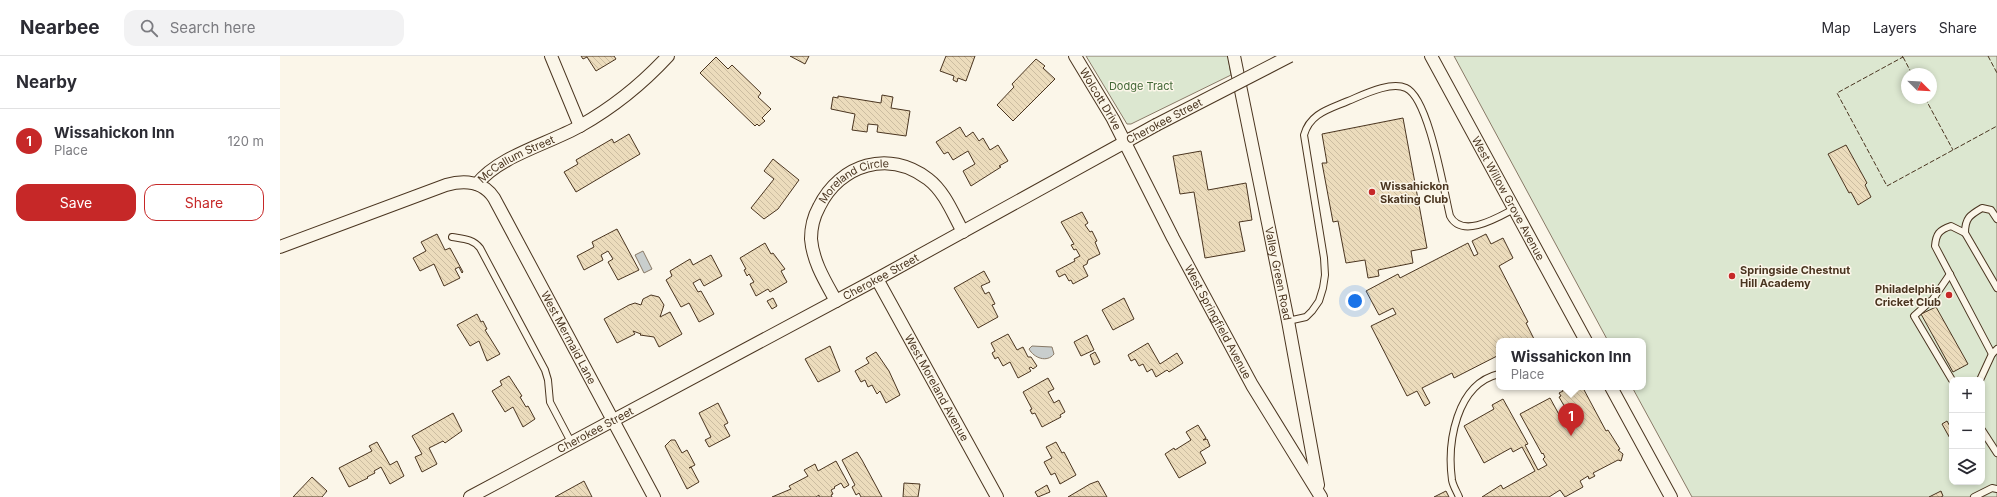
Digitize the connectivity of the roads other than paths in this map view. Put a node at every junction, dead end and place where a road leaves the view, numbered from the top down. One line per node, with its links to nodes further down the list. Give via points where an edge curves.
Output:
1 (551, 56): 7 (street)
2 (668, 56): 7 (street, McCallum Street, via 624,96)
3 (1075, 56): 8 (street, Wolcott Drive, via 1100,94)
4 (1234, 56): 20 (street, Valley Green Road)
5 (1290, 56): 8 (street, Cherokee Street, bridge)
6 (1431, 56): 10 (street, West Willow Grove Avenue)
7 (580, 126): 9 (street, McCallum Street, via 497,166 484,175)
8 (1125, 142): 12 (street, Cherokee Street); 33 (street, West Springfield Avenue, via 1180,252 1249,378)
9 (477, 184): 15 (street, McCallum Street, via 462,182 446,185); 28 (street, West Mermaid Lane, via 491,192)
10 (1514, 209): 20 (lane, via 1472,226 1458,226 1453,222 1424,114 1417,98 1406,88 1384,88 1317,115 1306,126 1304,134 1324,258 1323,288 1319,301 1306,317); 21 (street, West Willow Grove Avenue)
11 (1997, 219): 13 (lane, via 1991,210 1982,208 1965,222)
12 (963, 232): 17 (street, Cherokee Street); 19 (street, Moreland Circle, via 939,190 919,173 906,167 877,164 862,166 848,172 834,183 824,196 813,224 811,238 818,267)
13 (1965, 232): 16 (lane, via 1951,226 1941,230 1936,236 1935,246); 18 (lane)
14 (452, 237): 30 (lane, via 468,239 480,248 544,370 548,380 550,402)
15 (280, 247)
16 (1950, 274): 23 (lane); 25 (lane, via 1933,299 1914,316)
17 (877, 279): 19 (street, Cherokee Street); 36 (street, West Moreland Avenue)
18 (1997, 288)
19 (836, 301): 28 (street, Cherokee Street)
20 (1288, 321): 33 (street, Valley Green Road)
21 (1584, 338)
22 (1997, 349): 23 (lane)
23 (1992, 354): 26 (lane)
24 (1496, 375): 37 (lane, via 1472,390 1460,408 1451,459 1453,481)
25 (1950, 377)
26 (1981, 377)
27 (1613, 390): 38 (street)
28 (612, 419): 30 (street, Cherokee Street); 35 (street, West Mermaid Lane)
29 (1985, 435): 31 (lane)
30 (571, 442): 34 (street, Cherokee Street)
31 (1997, 453)
32 (1997, 489): 39 (lane, via 1992,488)
33 (1320, 495)
34 (470, 497)
35 (654, 497)
36 (997, 497)
37 (1459, 497)
38 (1671, 497)
39 (1974, 497)

